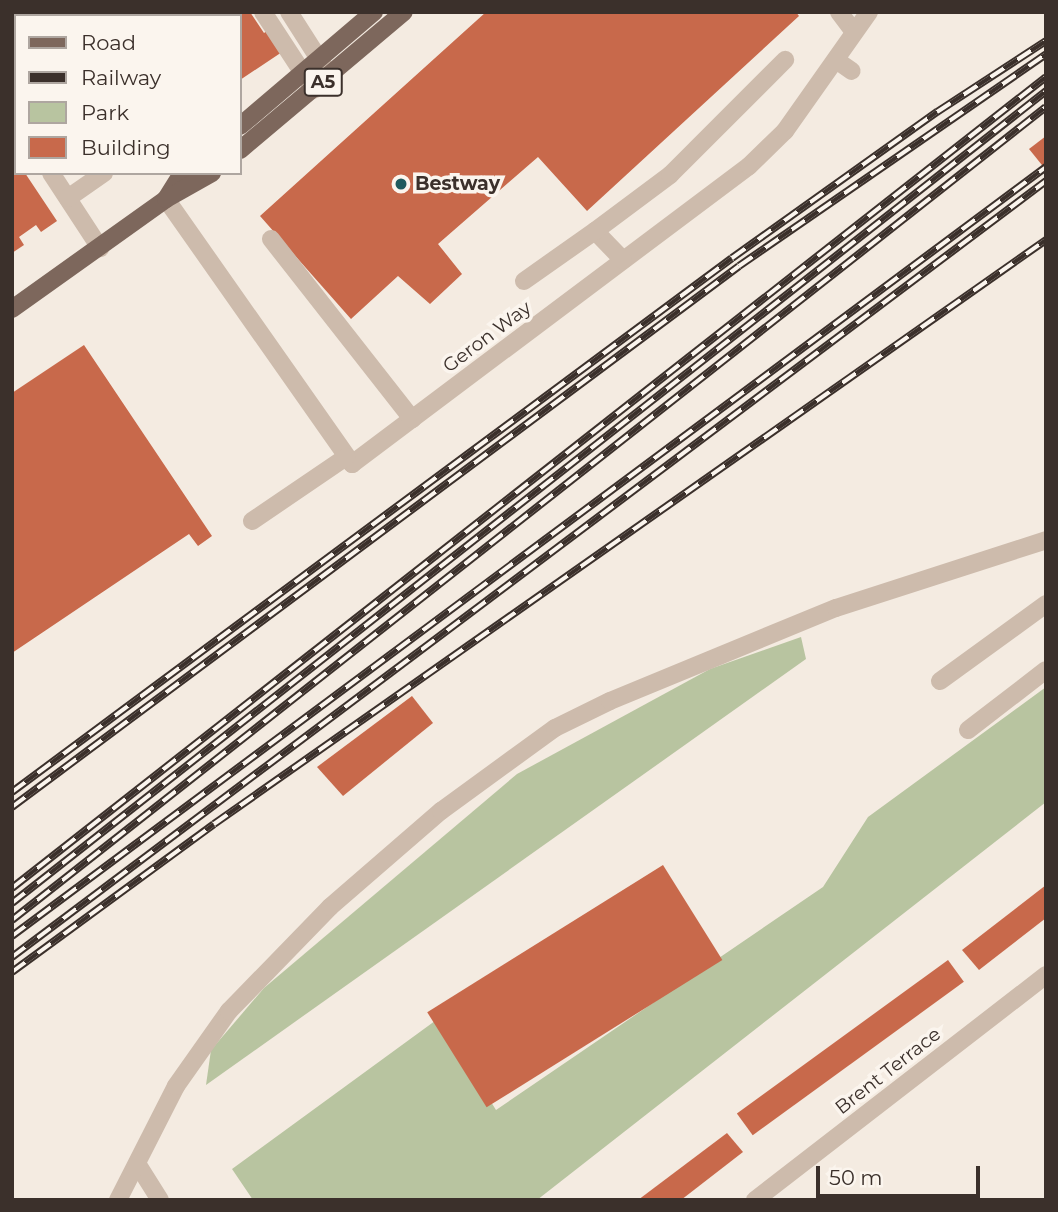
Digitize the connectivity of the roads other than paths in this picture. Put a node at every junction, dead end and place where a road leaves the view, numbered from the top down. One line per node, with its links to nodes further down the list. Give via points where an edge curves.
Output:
1 (263, 12): 12 (street)
2 (289, 12): 10 (street)
3 (374, 12): 10 (main road, A5)
4 (404, 12): 10 (main road, A5)
5 (839, 12): 7 (street)
6 (869, 12): 7 (street, Geron Way)
7 (855, 32): 9 (street, Geron Way)
8 (785, 60): 24 (street, via 670,175)
9 (836, 60): 11 (street); 27 (street, Geron Way, via 785,131 748,166)
10 (325, 69): 12 (main road, A5); 13 (main road, A5)
11 (852, 71)
12 (303, 74): 13 (street); 14 (main road, A5)
13 (314, 90): 16 (main road, A5)
14 (242, 120)
15 (242, 122): 16 (street)
16 (255, 138): 17 (main road, A5)
17 (242, 148)
18 (52, 175): 22 (street)
19 (101, 175): 22 (street)
20 (181, 175): 23 (main road)
21 (208, 175): 23 (main road)
22 (68, 198): 26 (street)
23 (166, 199): 26 (main road); 31 (street)
24 (595, 231): 27 (street); 28 (street)
25 (271, 239): 30 (street)
26 (100, 248): 29 (main road)
27 (624, 260): 30 (street, Geron Way)
28 (524, 281)
29 (12, 309)
30 (412, 419): 31 (street, Geron Way, via 352,464)
31 (346, 457): 32 (street)
32 (252, 521)
33 (1046, 540): 39 (street, via 836,607 610,701 555,729 441,811 340,898 229,1011 176,1086)
34 (1046, 604): 36 (street)
35 (1046, 670): 37 (street)
36 (940, 681)
37 (968, 730)
38 (1046, 975): 42 (street, Brent Terrace)
39 (138, 1165): 40 (street); 41 (street)
40 (118, 1200)
41 (160, 1200)
42 (755, 1200)

